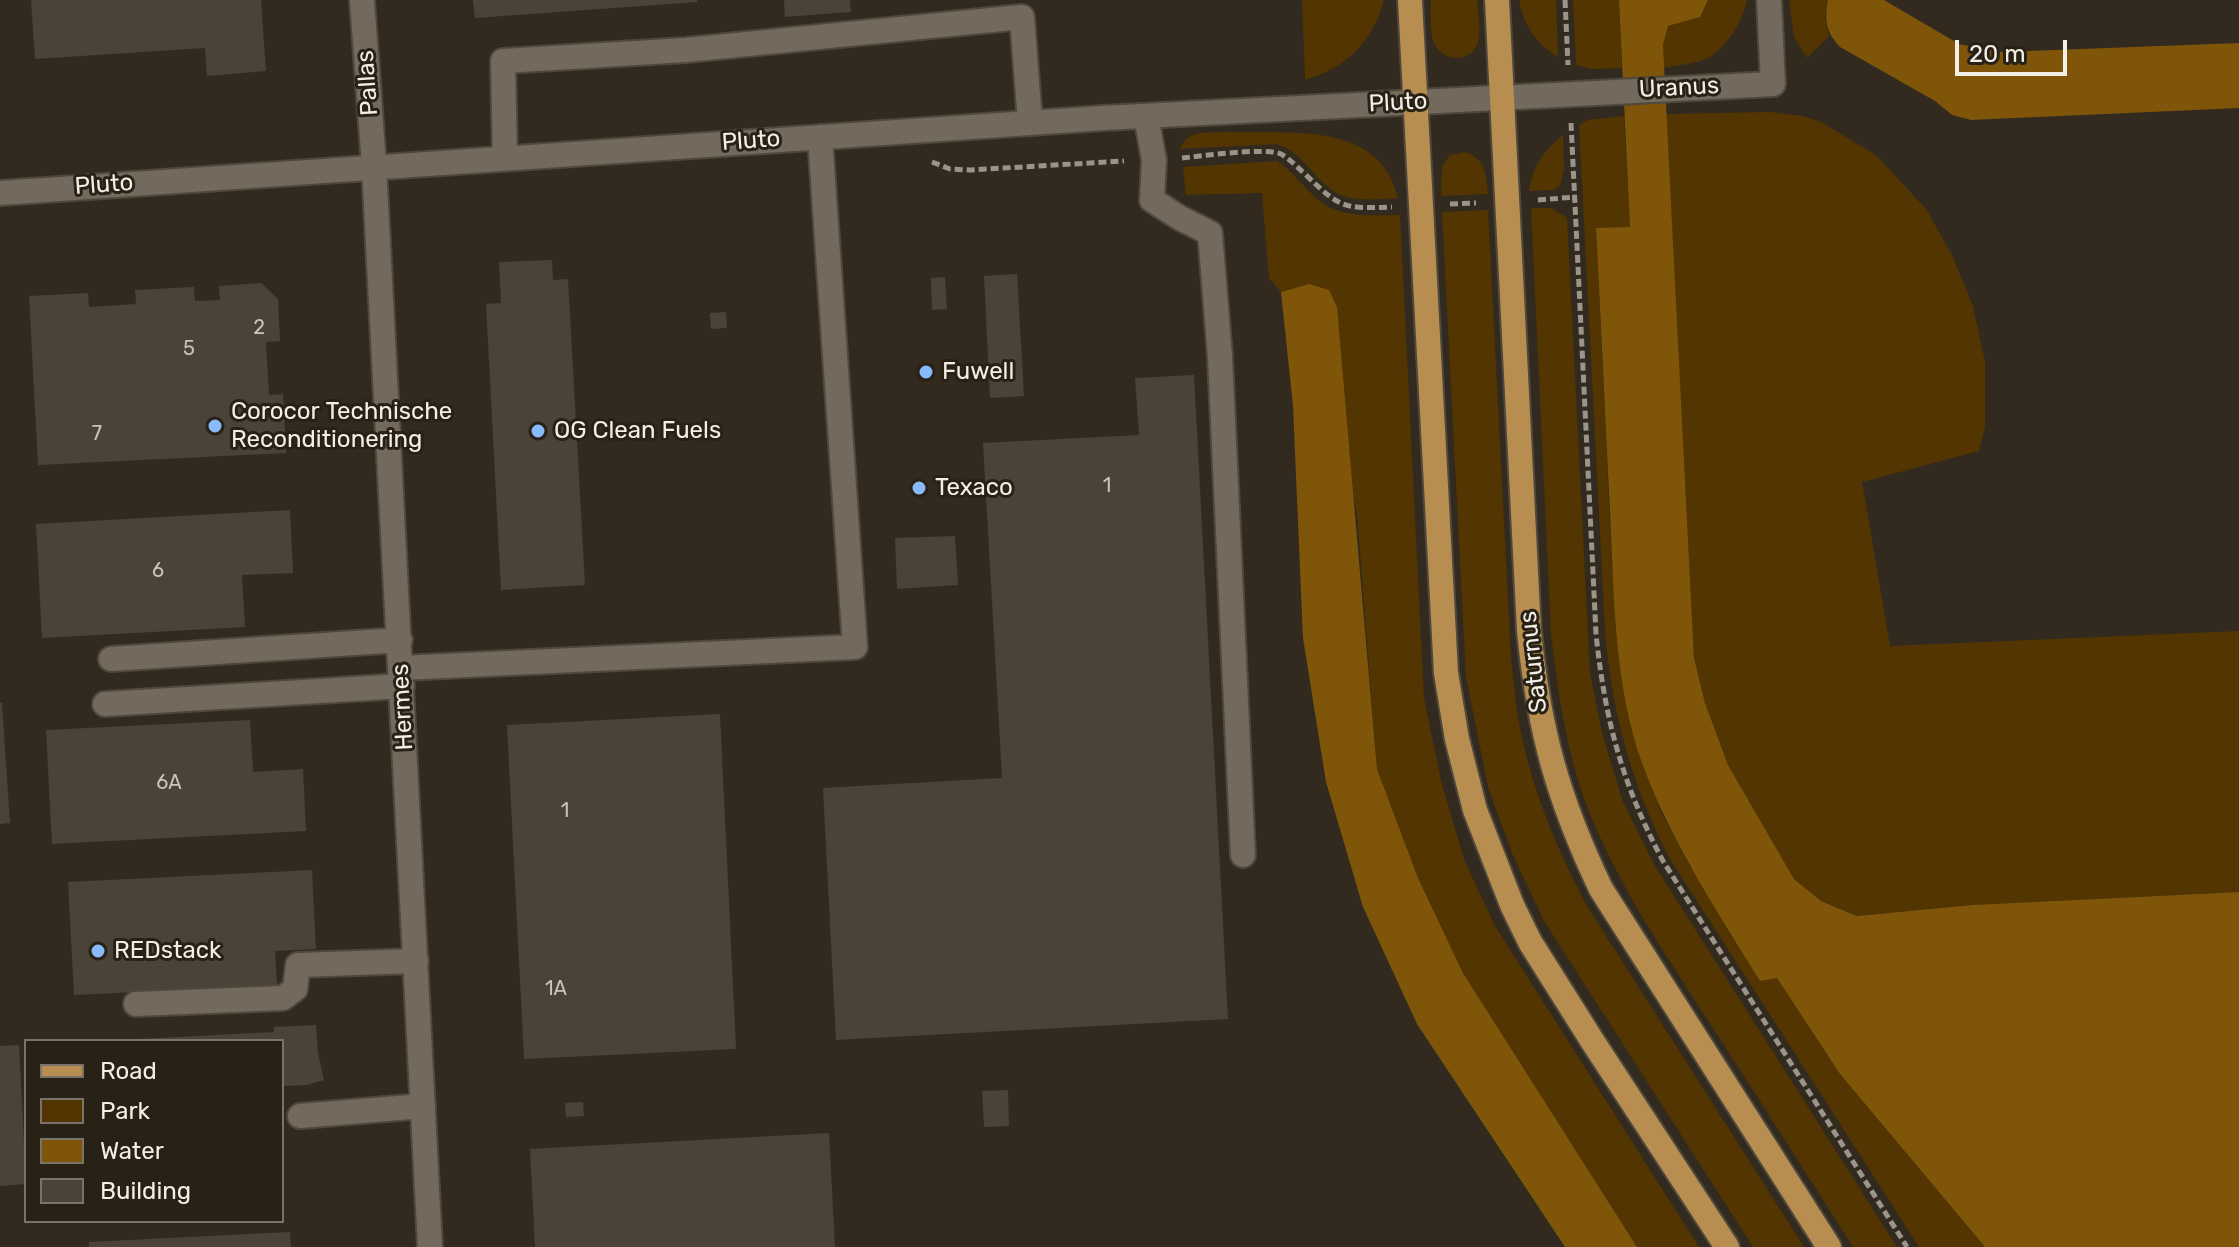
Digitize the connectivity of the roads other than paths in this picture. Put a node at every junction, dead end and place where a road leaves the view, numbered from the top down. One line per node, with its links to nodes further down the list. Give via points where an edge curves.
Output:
1 (362, 0): 11 (street, Pallas)
2 (1410, 0): 6 (main road)
3 (1497, 0): 5 (main road, Saturnus)
4 (1769, 0): 5 (street, Uranus, via 1773,84)
5 (1502, 98): 6 (street, Pluto); 24 (main road, Saturnus, via 1529,631 1552,768 1601,889)
6 (1415, 102): 7 (street, Pluto); 23 (main road, via 1446,673 1475,810 1530,942)
7 (1146, 116): 8 (street, Pluto); 17 (street, via 1154,160 1152,200 1210,233)
8 (1030, 122): 9 (street, Pluto); 10 (street, via 1022,17 686,50 503,61)
9 (820, 137): 10 (street, Pluto); 15 (street, via 855,647)
10 (505, 158): 11 (street, Pluto)
11 (374, 166): 12 (street, Pluto); 13 (street, Hermes)
12 (0, 193)
13 (400, 640): 14 (street); 15 (street, Hermes)
14 (111, 659)
15 (401, 677): 16 (street); 18 (street, Hermes)
16 (105, 704)
17 (1243, 855)
18 (416, 961): 19 (street, via 298,965 295,989 283,998); 20 (street, Hermes)
19 (136, 1004)
20 (423, 1106): 21 (street); 22 (street, Hermes)
21 (300, 1116)
22 (430, 1247)
23 (1727, 1247)
24 (1829, 1247)

